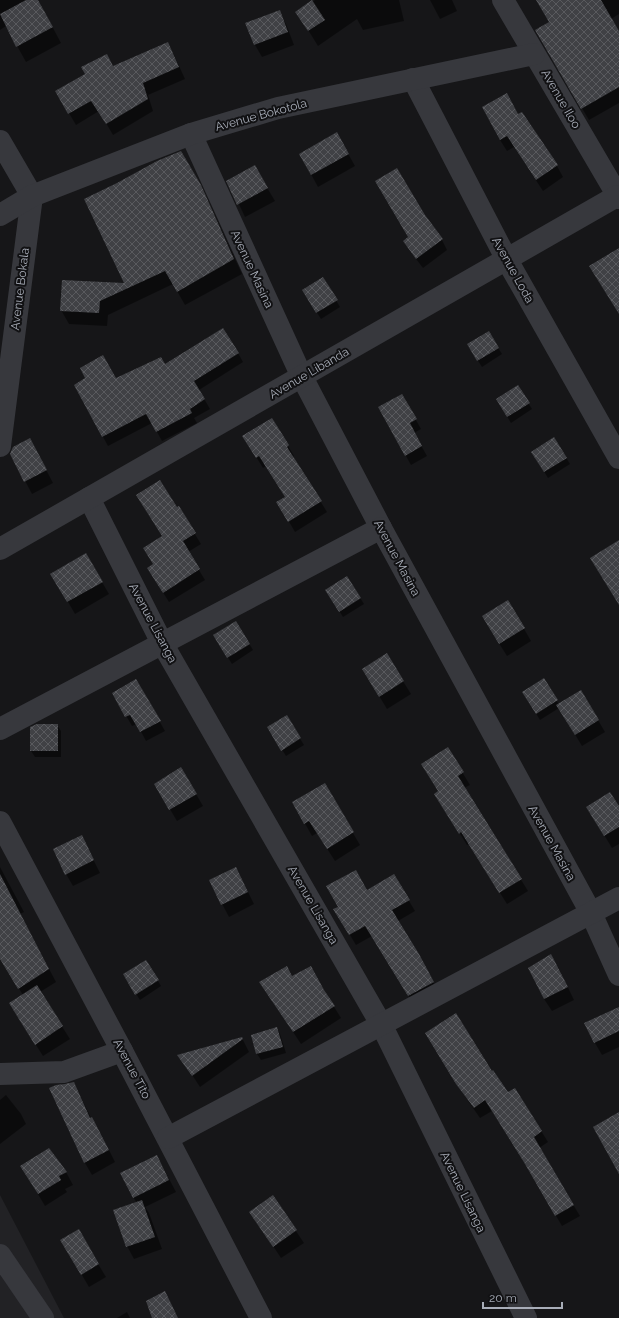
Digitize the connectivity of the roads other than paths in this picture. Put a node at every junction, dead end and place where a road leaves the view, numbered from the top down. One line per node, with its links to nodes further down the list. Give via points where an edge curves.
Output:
1 (503, 0): 2 (street, Avenue Iloo)
2 (534, 54): 3 (street, Avenue Bokotola); 7 (street, Avenue Iloo)
3 (413, 79): 4 (street, Avenue Bokotola, via 278,108); 9 (street, Avenue Loda)
4 (191, 134): 6 (street, Avenue Bokotola); 10 (street, Avenue Masina)
5 (0, 141): 6 (street)
6 (32, 196): 8 (street, Avenue Bokotola); 11 (street, Avenue Bokala)
7 (618, 197): 9 (street, Avenue Libanda)
8 (0, 214)
9 (507, 260): 10 (street, Avenue Libanda); 12 (street, Avenue Loda)
10 (302, 377): 13 (street, Avenue Libanda); 14 (street, Avenue Masina)
11 (0, 446)
12 (616, 447)
13 (89, 498): 15 (street, Avenue Libanda); 16 (street, Avenue Lisanga)
14 (381, 528): 16 (street); 20 (street, Avenue Masina)
15 (0, 549)
16 (162, 643): 17 (street); 22 (street, Avenue Lisanga)
17 (0, 729)
18 (0, 822): 23 (street, Avenue Tito)
19 (619, 898): 20 (street)
20 (590, 914): 21 (street, Avenue Masina); 22 (street)
21 (619, 975)
22 (381, 1024): 25 (street); 29 (street, Avenue Lisanga)
23 (122, 1051): 24 (street, via 64,1072); 25 (street, Avenue Tito)
24 (0, 1074)
25 (168, 1138): 28 (street, Avenue Tito)
26 (0, 1254): 27 (street)
27 (43, 1318)
28 (261, 1318)
29 (526, 1318)

